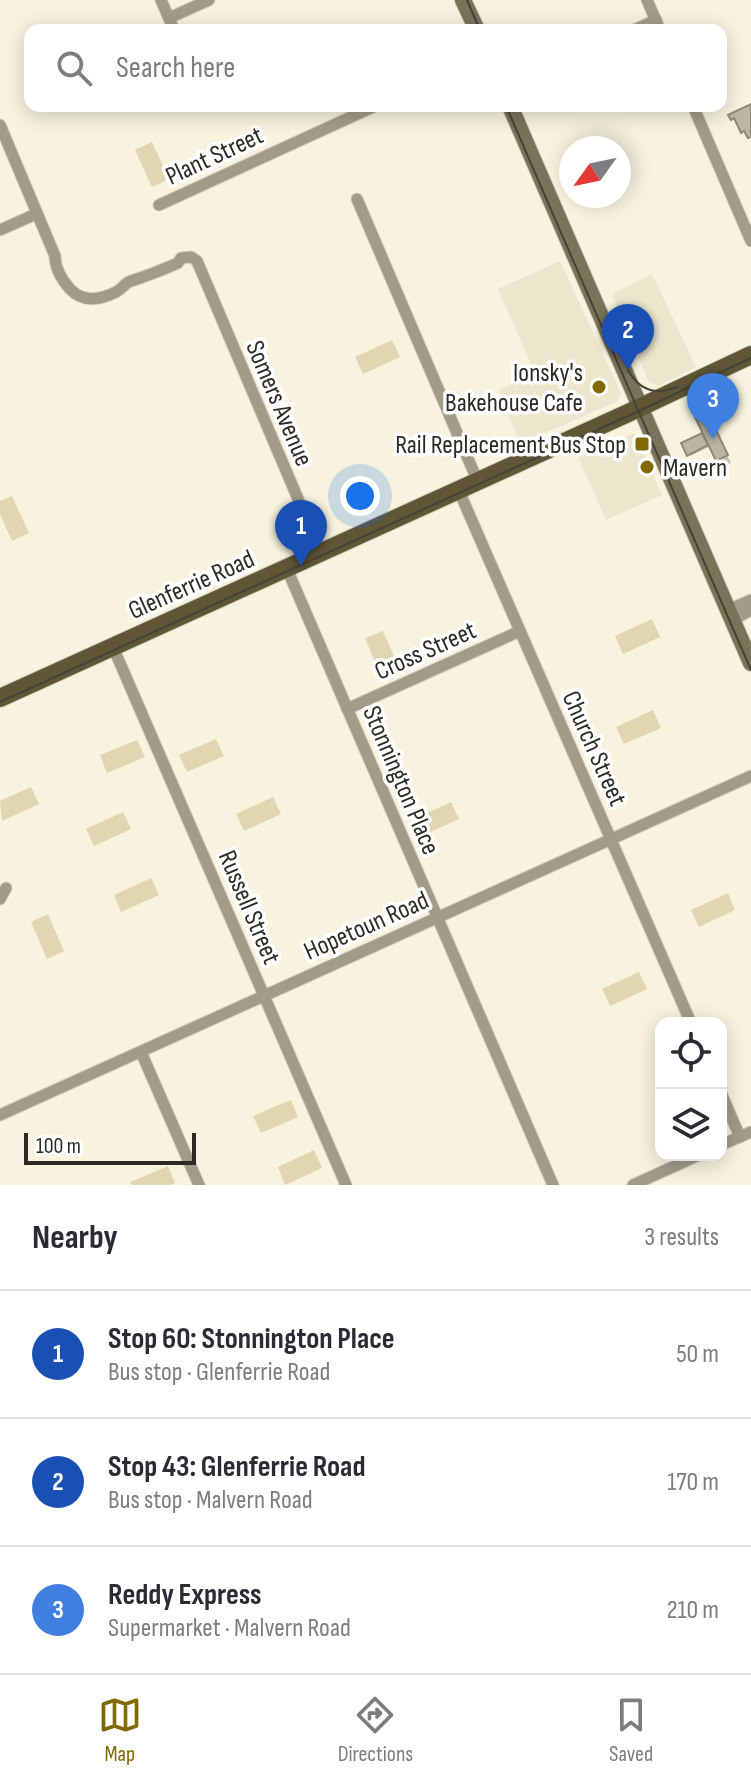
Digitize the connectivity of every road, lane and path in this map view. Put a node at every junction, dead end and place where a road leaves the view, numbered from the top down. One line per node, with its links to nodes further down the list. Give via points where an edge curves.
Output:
1 (161, 0): 5 (street)
2 (209, 0): 5 (street)
3 (463, 0): 6 (main road)
4 (647, 0): 7 (street)
5 (171, 24)
6 (474, 24)
7 (658, 24)
8 (362, 112): 13 (street, Plant Street)
9 (513, 112): 18 (main road)
10 (696, 112): 16 (street)
11 (0, 125): 14 (street, Somers Avenue)
12 (357, 199): 19 (street)
13 (159, 205)
14 (36, 214): 15 (street); 21 (street, Somers Avenue, via 79,297 96,299 116,292 181,258 197,261)
15 (0, 230)
16 (751, 241)
17 (751, 355): 18 (main road, Glenferrie Road)
18 (641, 408): 19 (main road, Glenferrie Road); 25 (main road)
19 (478, 482): 20 (main road, Glenferrie Road)
20 (459, 491): 21 (main road, Glenferrie Road); 26 (street, Church Street)
21 (321, 553): 22 (main road, Glenferrie Road)
22 (287, 569): 27 (main road, Glenferrie Road); 30 (street, Stonnington Place)
23 (751, 600): 25 (street)
24 (751, 610): 25 (street)
25 (730, 615): 28 (main road)
26 (520, 631): 30 (street, Cross Street); 32 (street, Church Street)
27 (113, 647): 29 (main road, Glenferrie Road); 34 (street, Russell Street)
28 (751, 663)
29 (0, 698)
30 (347, 709): 33 (street, Stonnington Place)
31 (751, 776): 32 (street, Hopetoun Road)
32 (611, 840): 33 (street, Hopetoun Road); 35 (street, Church Street)
33 (437, 917): 34 (street, Hopetoun Road); 44 (street, Stonnington Place)
34 (264, 995): 36 (street, Hopetoun Road); 43 (street, Russell Street)
35 (688, 1017)
36 (141, 1052): 38 (street, Hopetoun Road); 42 (street)
37 (727, 1103): 39 (street)
38 (0, 1115)
39 (746, 1134): 40 (street)
40 (727, 1142)
41 (686, 1161): 45 (street)
42 (199, 1185)
43 (346, 1185)
44 (553, 1185)
45 (633, 1185)

